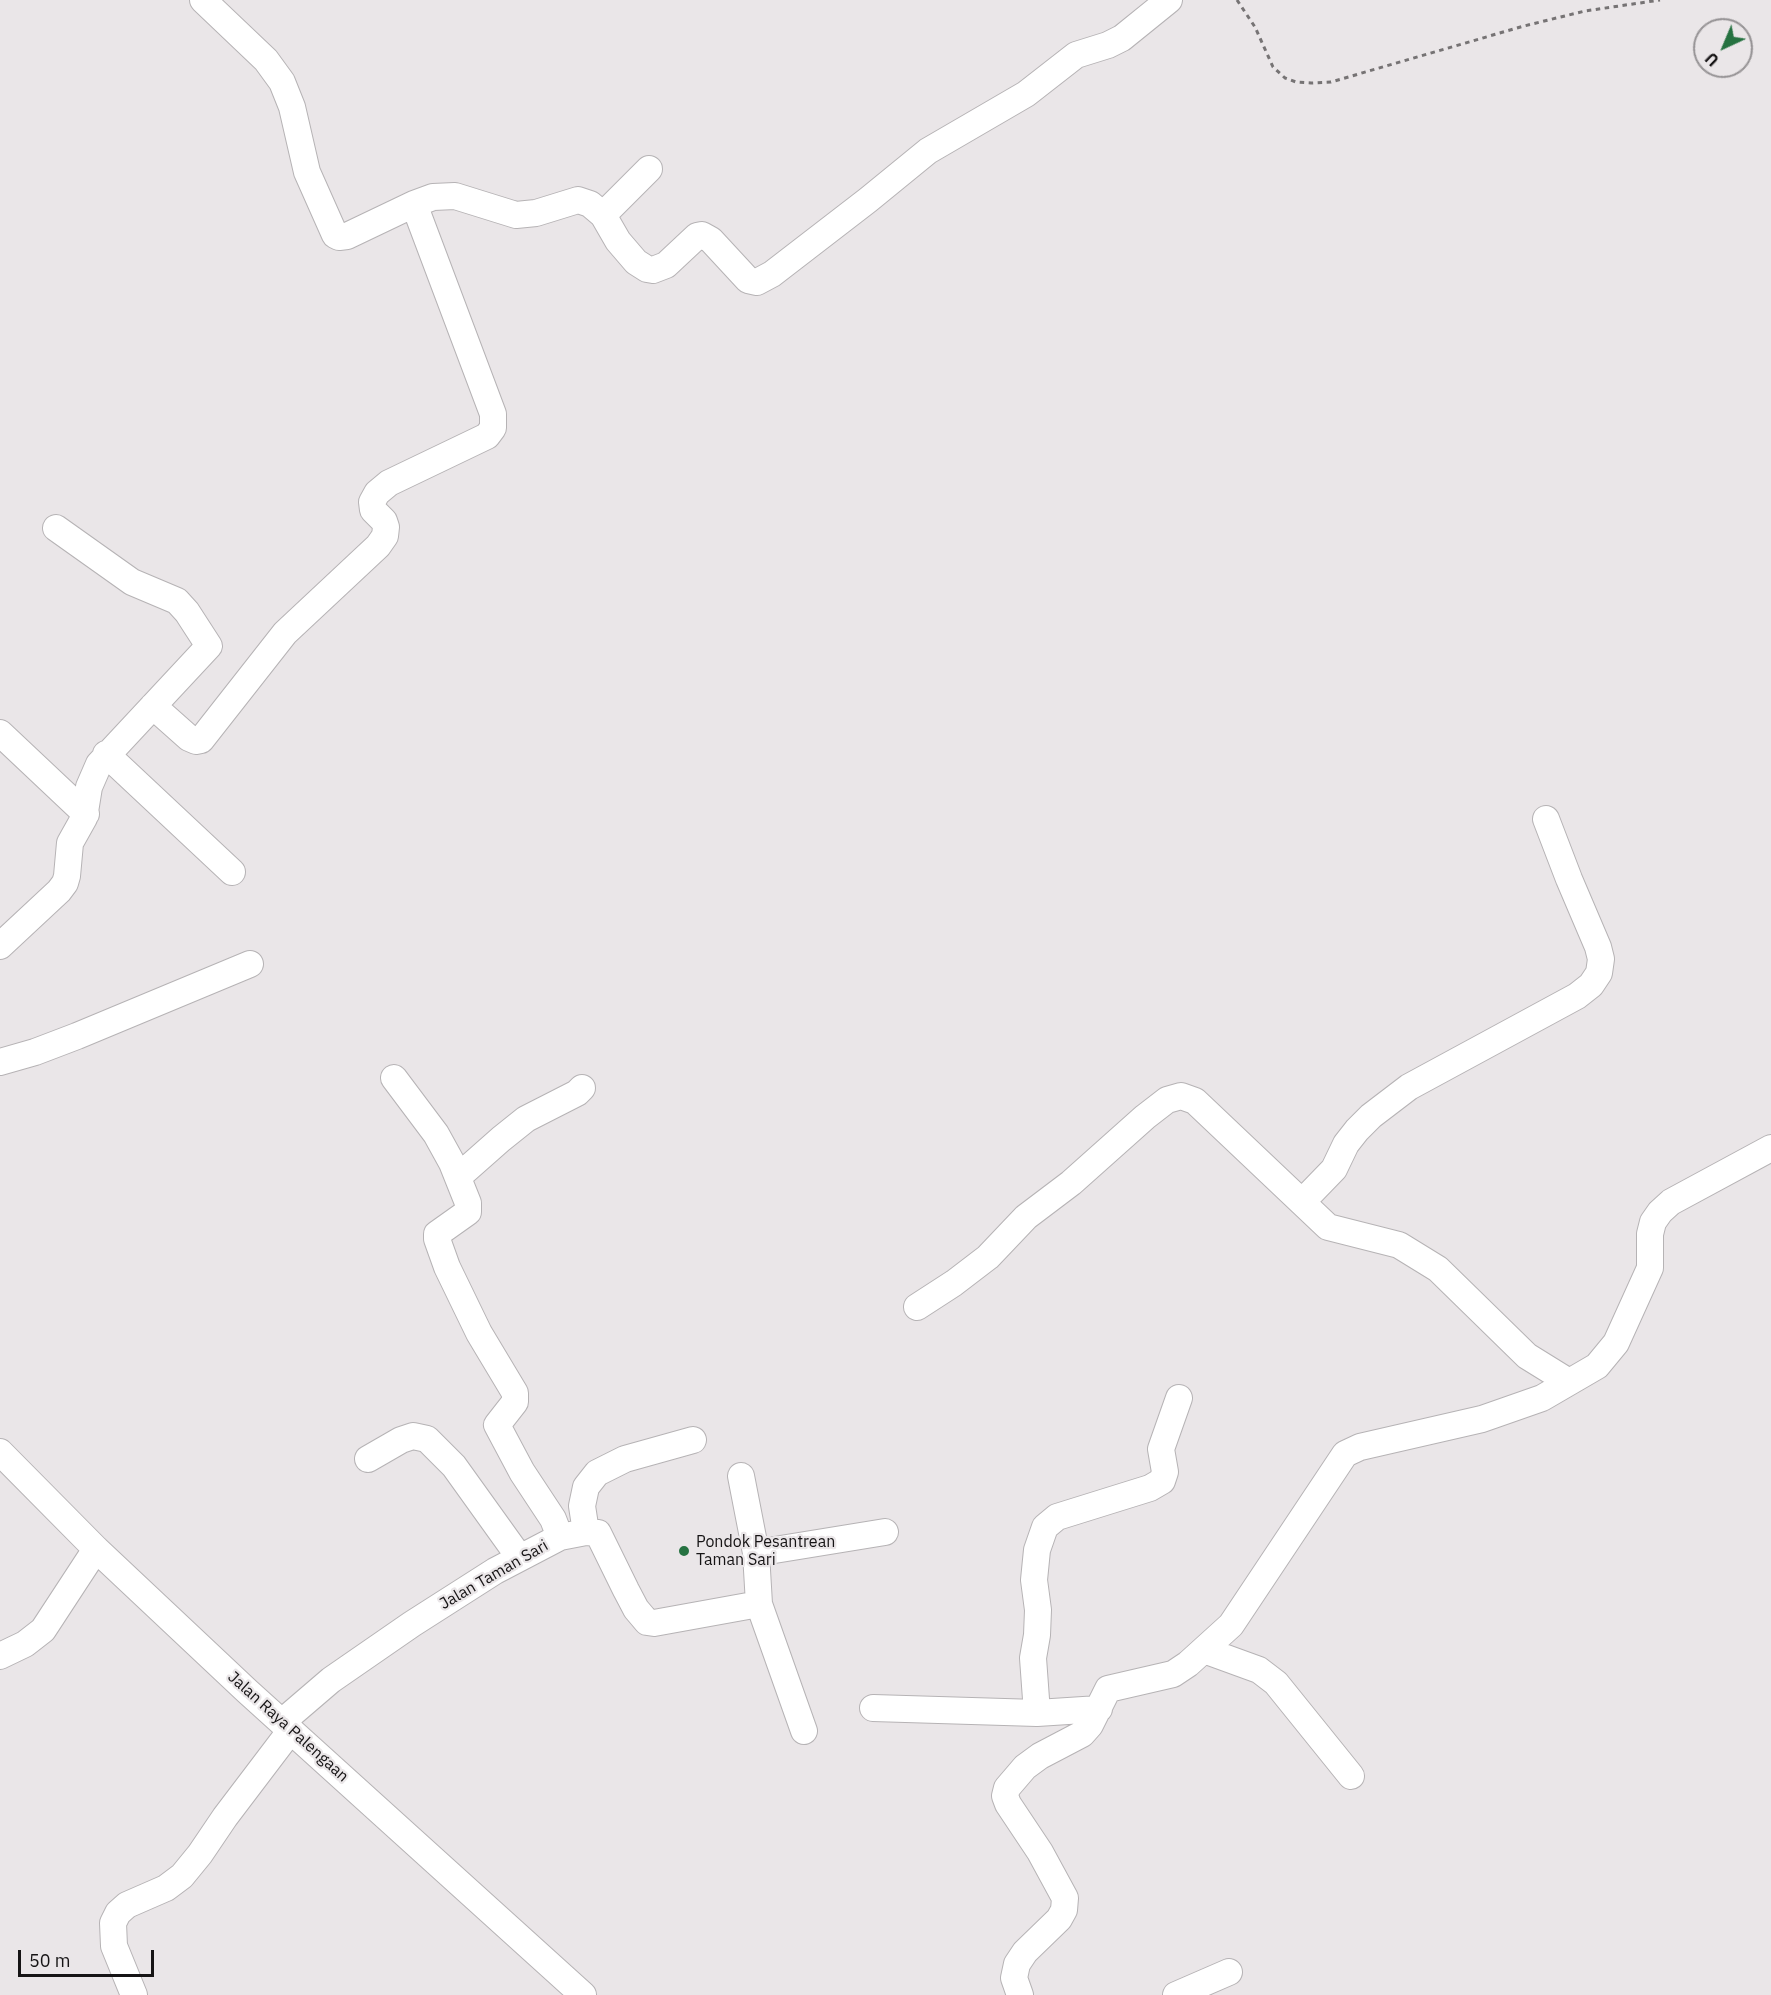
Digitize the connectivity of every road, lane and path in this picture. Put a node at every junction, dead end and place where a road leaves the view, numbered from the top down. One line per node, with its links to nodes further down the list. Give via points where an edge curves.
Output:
1 (203, 0): 6 (street, via 266,60 282,82 307,172 336,235 347,236)
2 (1169, 0): 7 (street, via 1122,38 1076,55 1026,94 928,151 781,268 757,282 748,280 702,235 666,265 646,269 618,241)
3 (1237, 0): 4 (path, via 1255,27 1273,67 1285,78 1311,83 1331,82 1585,11)
4 (1660, 0)
5 (649, 169): 7 (street)
6 (414, 204): 7 (street, via 433,197 456,196 504,212 526,214 578,200); 9 (street, via 493,414 493,428 487,436 377,493 372,501 373,510 386,527 378,546 285,633 201,740 189,738)
7 (603, 215)
8 (56, 528): 9 (street, via 132,582 177,601 209,643 209,648)
9 (153, 706): 11 (street)
10 (0, 734): 12 (street)
11 (106, 754): 12 (street, via 91,781); 14 (street)
12 (86, 814): 15 (street, via 70,843 67,876 59,891)
13 (1546, 819): 22 (street, via 1598,947 1599,973 1577,996 1409,1087 1371,1116 1346,1144 1334,1169)
14 (232, 872)
15 (0, 946)
16 (250, 964): 17 (street, via 77,1036)
17 (0, 1062)
18 (394, 1078): 21 (street, via 436,1134)
19 (582, 1088): 21 (street, via 526,1119)
20 (1771, 1148): 24 (street, via 1671,1202 1660,1212 1650,1234 1650,1268 1616,1343 1597,1366)
21 (458, 1178): 32 (street, via 468,1212 437,1234 436,1239 479,1333 515,1393 516,1402 496,1425)
22 (1303, 1202): 23 (street, via 1195,1101 1181,1096 1167,1100 1026,1217 988,1257); 24 (street, via 1328,1227 1399,1245 1438,1269 1527,1356)
23 (917, 1307)
24 (1569, 1382): 37 (street, via 1542,1398 1482,1419 1360,1447 1345,1454 1231,1625)
25 (1179, 1398): 41 (street, via 1161,1449 1165,1472 1162,1481 1057,1517 1045,1527 1037,1550 1034,1580 1038,1610 1033,1658)
26 (693, 1440): 30 (street, via 625,1459 597,1473 586,1487 582,1506)
27 (0, 1452): 33 (street, Jalan Raya Palengaan)
28 (368, 1459): 35 (street, via 401,1440 413,1436 427,1439 454,1466)
29 (741, 1476): 34 (street)
30 (586, 1532): 32 (street, Jalan Taman Sari); 36 (street, via 598,1533 636,1609 647,1622)
31 (885, 1532): 34 (street)
32 (560, 1537): 35 (street, Jalan Taman Sari)
33 (96, 1549): 38 (street, via 43,1630); 42 (street, Jalan Raya Palengaan)
34 (756, 1553): 36 (street)
35 (520, 1558): 42 (street, Jalan Taman Sari, via 412,1624 331,1680)
36 (759, 1605): 43 (street)
37 (1204, 1650): 40 (street, via 1173,1674 1108,1689); 44 (street, via 1259,1670 1276,1683)
38 (0, 1656)
39 (873, 1708): 41 (street)
40 (1099, 1709): 41 (street); 48 (street, via 1082,1734 1040,1756 1006,1788 1008,1804 1065,1898 1059,1919 1017,1964 1014,1978)
41 (1037, 1713)
42 (286, 1726): 46 (street, Jalan Taman Sari, via 182,1876 117,1913 113,1923 114,1946); 47 (street, Jalan Raya Palengaan)
43 (804, 1731)
44 (1351, 1776)
45 (1229, 1972): 49 (street)
46 (134, 1995)
47 (583, 1995)
48 (1020, 1995)
49 (1176, 1995)

